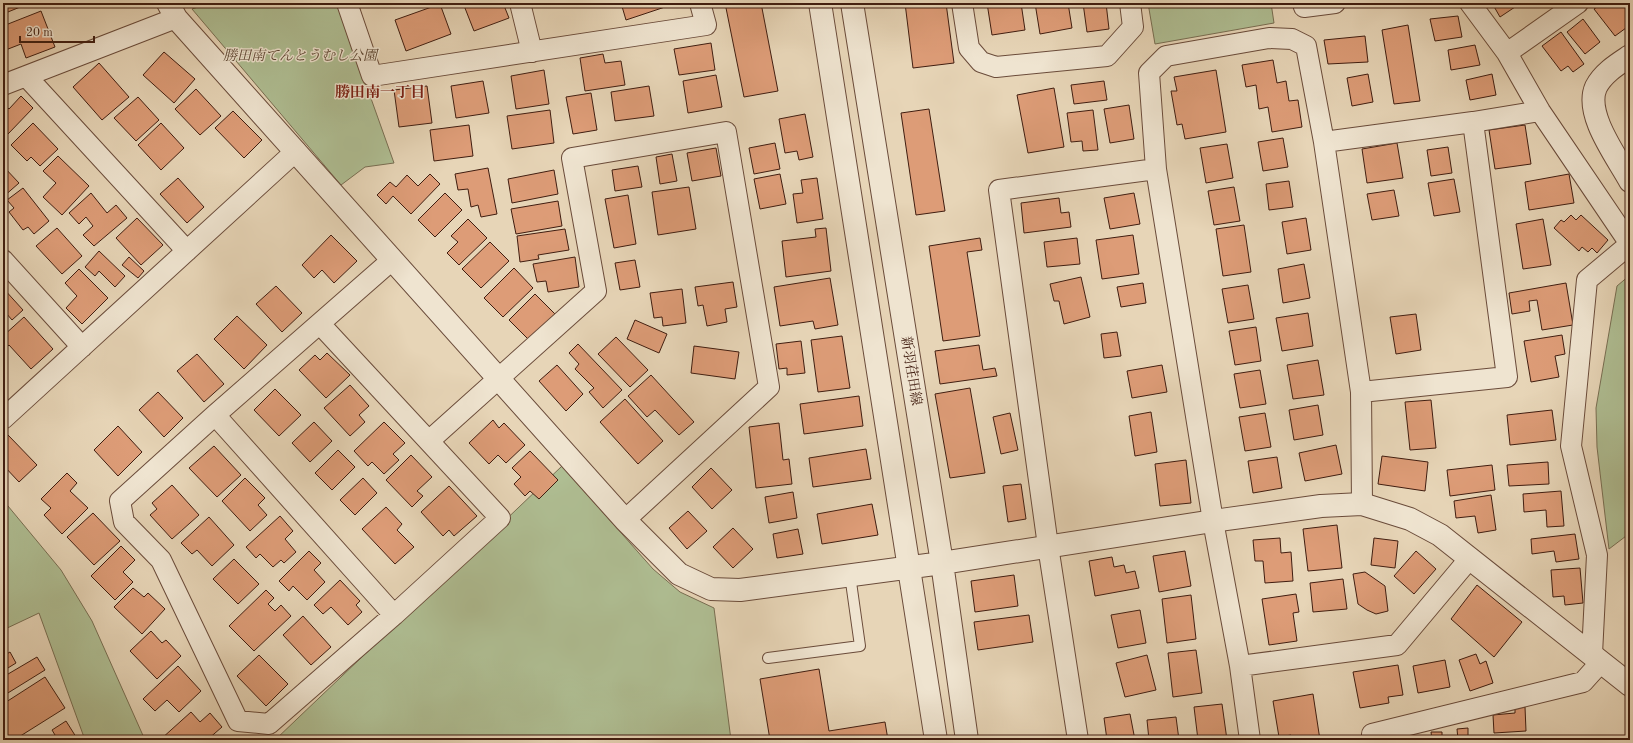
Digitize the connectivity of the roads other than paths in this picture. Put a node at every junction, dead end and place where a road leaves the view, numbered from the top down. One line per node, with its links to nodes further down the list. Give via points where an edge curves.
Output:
1 (347, 3): 13 (street, via 372,76)
2 (520, 3): 13 (street)
3 (700, 3): 13 (street, via 706,25)
4 (820, 3): 40 (street)
5 (852, 3): 39 (street, 新羽荏田線)
6 (962, 3): 7 (street, via 969,48 982,62 996,68 1107,56 1133,26)
7 (1130, 3)
8 (1303, 3): 9 (street, via 1304,7)
9 (1335, 3)
10 (1470, 3): 14 (street)
11 (1578, 3): 14 (street)
12 (172, 11): 16 (street); 21 (street)
13 (532, 52)
14 (1507, 53): 18 (street)
15 (1630, 56): 23 (street, via 1610,70 1597,86 1593,97 1596,119)
16 (26, 76): 17 (street); 24 (street)
17 (3, 85)
18 (1540, 111): 19 (street); 44 (street, via 1630,244 1587,280 1571,446 1597,555)
19 (1473, 122): 20 (street); 30 (street, via 1507,377)
20 (1324, 142): 22 (street, via 1306,46 1292,39 1269,38 1166,56 1149,73); 30 (street)
21 (296, 151): 24 (street); 26 (street)
22 (1156, 169): 36 (street); 37 (street, via 999,190)
23 (1630, 180)
24 (187, 251): 28 (street)
25 (3, 260): 28 (street)
26 (392, 260): 27 (street); 29 (street)
27 (320, 324): 31 (street); 33 (street)
28 (82, 347): 32 (street)
29 (498, 379): 33 (street); 35 (street); 35 (street, via 596,291 572,158 726,132 769,387)
30 (1361, 392): 34 (street)
31 (215, 415): 42 (street); 42 (street, via 120,501 124,522 161,560 238,721 269,724)
32 (3, 419)
33 (430, 440): 42 (street, via 500,518)
34 (1362, 504): 36 (street, via 1321,506); 38 (street, via 1410,519 1440,535)
35 (625, 520): 41 (street, via 679,574 711,589 740,590)
36 (1213, 521): 37 (street); 45 (street)
37 (1048, 546): 39 (street); 49 (street)
38 (1470, 558): 44 (street); 45 (street, via 1397,645)
39 (942, 563): 40 (street); 48 (street, 新羽荏田線)
40 (908, 567): 41 (street); 47 (street)
41 (850, 575): 43 (lane, via 860,646)
42 (394, 615)
43 (768, 658)
44 (1596, 658): 46 (street); 51 (street, via 1583,682 1372,734)
45 (1240, 666): 50 (street)
46 (1630, 685)
47 (936, 740)
48 (967, 740)
49 (1078, 740)
50 (1250, 740)
51 (1372, 740)

